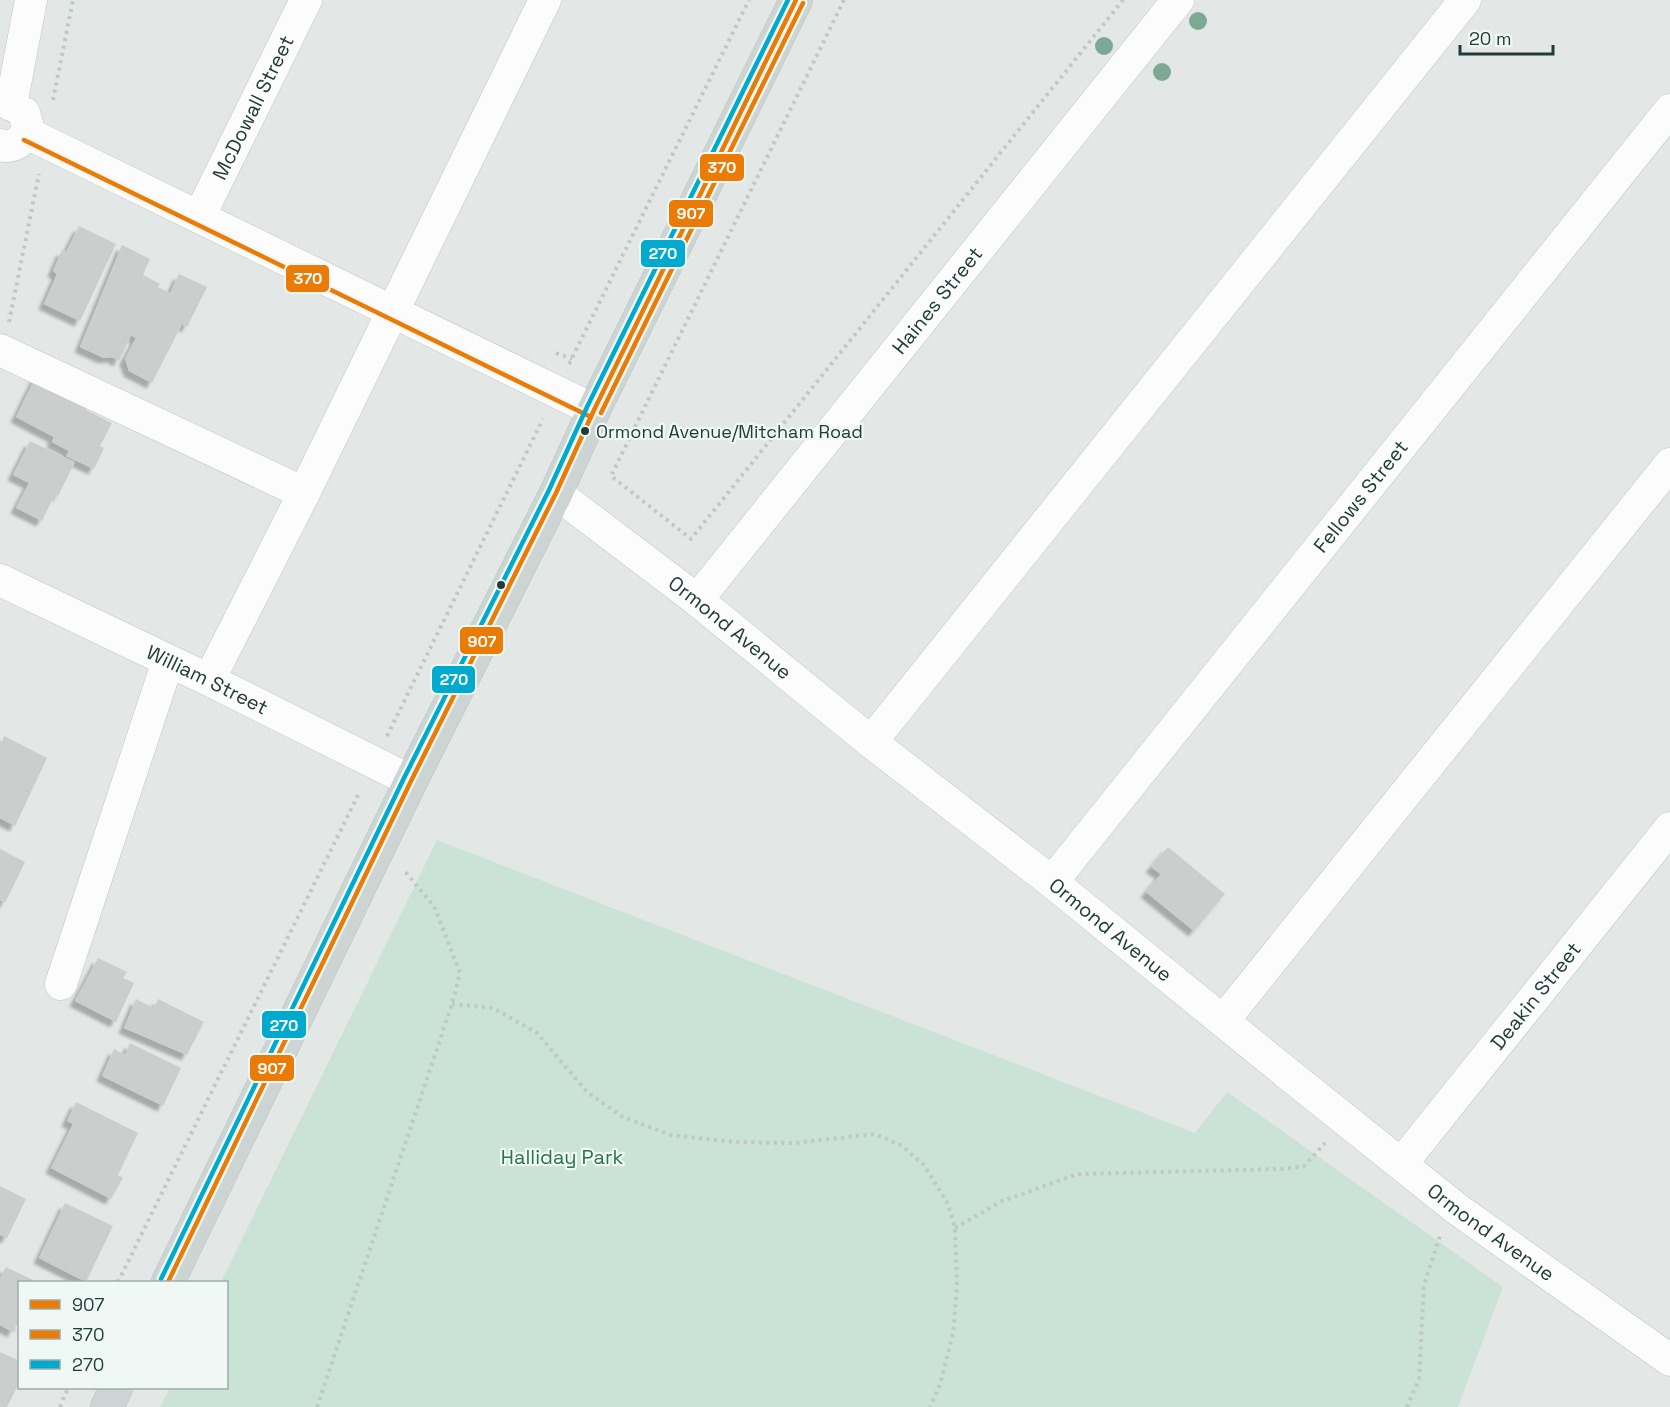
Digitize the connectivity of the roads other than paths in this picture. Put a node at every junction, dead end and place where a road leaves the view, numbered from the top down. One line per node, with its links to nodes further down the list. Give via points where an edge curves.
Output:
1 (31, 0): 7 (street)
2 (306, 0): 10 (street, McDowall Street)
3 (545, 0): 11 (street)
4 (796, 0): 13 (main road)
5 (1178, 0): 18 (street, Haines Street)
6 (1465, 0): 21 (street)
7 (5, 105): 9 (street, via 24,113 27,120)
8 (1670, 110): 24 (street, Fellows Street)
9 (16, 148): 10 (street)
10 (199, 217): 11 (street)
11 (392, 312): 13 (street); 15 (street)
12 (2, 351): 15 (street)
13 (594, 410): 16 (main road)
14 (1670, 464): 26 (street)
15 (304, 493): 20 (street)
16 (556, 493): 18 (street, Ormond Avenue); 22 (main road)
17 (0, 580): 19 (street, William Street)
18 (697, 600): 21 (street, Ormond Avenue)
19 (168, 660): 20 (street, William Street); 25 (street)
20 (209, 680): 22 (street, William Street)
21 (871, 742): 24 (street, Ormond Avenue)
22 (411, 781): 28 (main road)
23 (1670, 828): 27 (street, Deakin Street)
24 (1052, 882): 26 (street, Ormond Avenue)
25 (61, 984)
26 (1223, 1021): 27 (street, Ormond Avenue)
27 (1402, 1162): 29 (street, Ormond Avenue, via 1457,1209)
28 (168, 1281)
29 (1670, 1360)
30 (116, 1389): 31 (main road)
31 (107, 1407)

